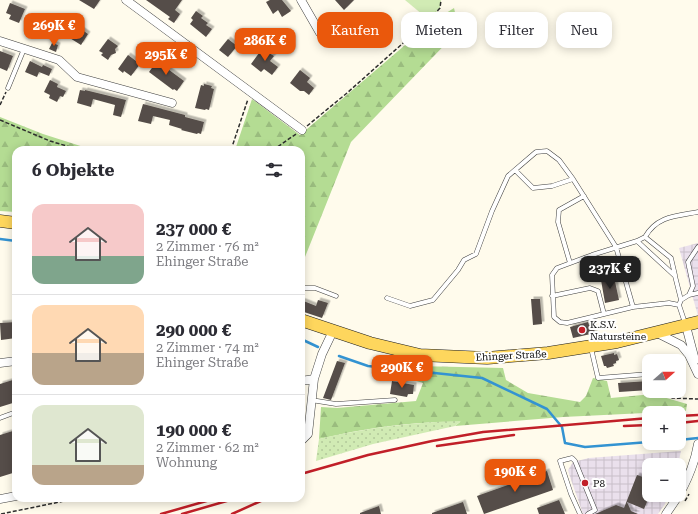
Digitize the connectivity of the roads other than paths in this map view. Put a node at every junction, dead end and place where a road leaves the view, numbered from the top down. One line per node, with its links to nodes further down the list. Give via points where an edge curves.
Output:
1 (126, 0): 8 (street)
2 (301, 0): 3 (street)
3 (317, 27)
4 (0, 41): 5 (street)
5 (24, 48): 6 (lane); 7 (street, via 59,60 77,77)
6 (8, 88)
7 (172, 102)
8 (302, 130)
9 (515, 170): 10 (lane, via 533,188 552,186); 10 (lane, via 536,152 547,150 559,160); 26 (lane, via 508,176 476,254 464,260 433,300 410,306)
10 (573, 179): 11 (lane)
11 (584, 196): 17 (lane); 19 (lane, via 559,210 558,222)
12 (698, 212): 15 (lane, via 667,218 651,227)
13 (0, 221): 14 (main road)
14 (12, 222)
15 (645, 237): 16 (lane); 20 (lane, via 671,258)
16 (637, 241): 17 (lane); 20 (lane)
17 (616, 247): 19 (lane); 29 (lane)
18 (698, 247): 23 (lane, via 688,262 693,286)
19 (570, 263): 25 (lane, via 557,268 552,275)
20 (675, 276): 27 (lane)
21 (305, 288): 24 (lane, via 315,288)
22 (698, 293): 23 (lane)
23 (689, 295): 27 (lane)
24 (336, 296)
25 (552, 296): 30 (lane, via 590,288 598,291); 30 (lane, via 554,317 560,322 566,323)
26 (387, 298)
27 (681, 300): 28 (lane)
28 (679, 305): 29 (lane, via 669,303); 33 (lane)
29 (633, 307): 30 (lane)
30 (604, 314)
31 (305, 321): 34 (main road, Ehinger Straße)
32 (698, 322): 33 (main road, Ehinger Straße)
33 (686, 326): 35 (main road, Ehinger Straße); 39 (street)
34 (333, 331): 36 (main road, Ehinger Straße, via 420,355 515,357); 41 (street)
35 (657, 333): 36 (main road, Ehinger Straße); 39 (street, via 681,345)
36 (590, 346): 40 (lane, via 598,378)
37 (12, 362): 38 (street)
38 (0, 363)
39 (698, 373)
40 (642, 375)
41 (314, 379): 42 (street); 43 (street)
42 (305, 380)
43 (311, 400): 44 (lane, via 336,404); 47 (street, via 308,434)
44 (395, 400)
45 (12, 414): 46 (lane)
46 (0, 418)
47 (305, 437)
48 (698, 446): 49 (street)
49 (686, 481)
50 (12, 497): 51 (street)
51 (0, 499)
52 (674, 502): 55 (street)
53 (580, 514): 54 (lane, via 560,462 572,458 576,460 595,510)
54 (588, 514)
55 (666, 514)

